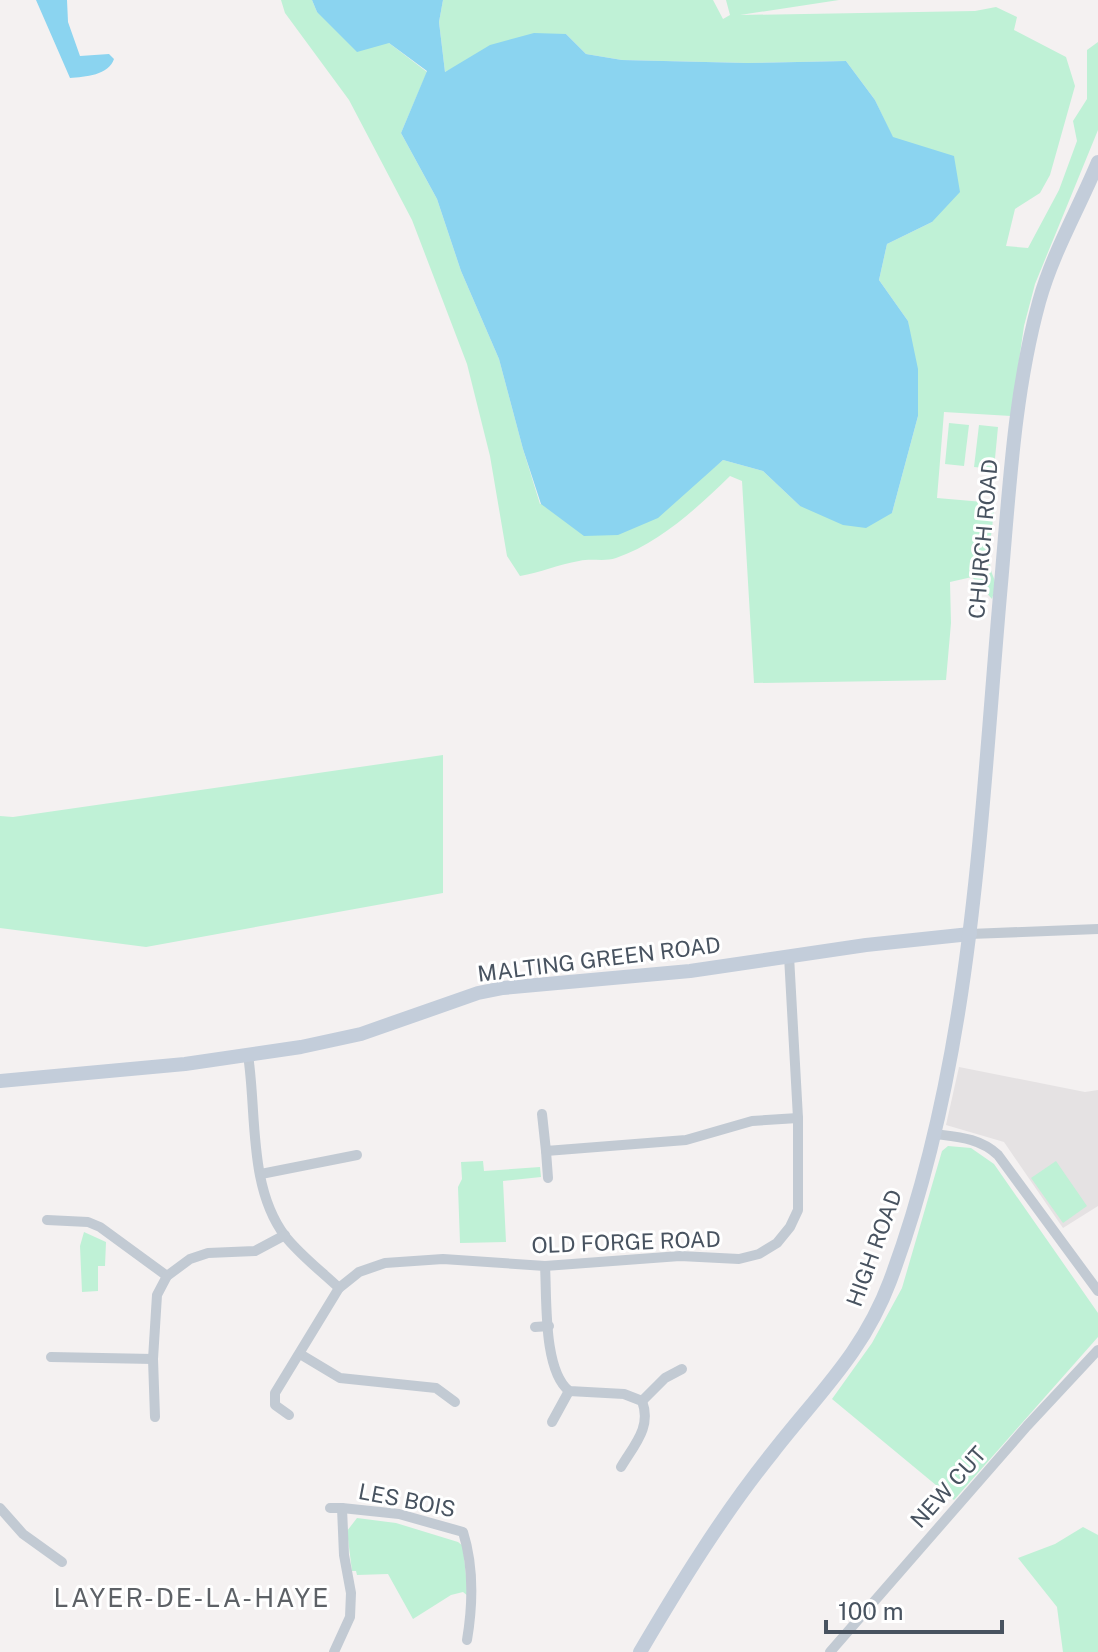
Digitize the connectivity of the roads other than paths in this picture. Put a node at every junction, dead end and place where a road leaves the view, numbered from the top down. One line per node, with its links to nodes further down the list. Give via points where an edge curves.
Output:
1 (1098, 162): 3 (main road, CHURCH ROAD, via 1040,300 1019,398)
2 (1098, 929): 3 (street)
3 (970, 934): 4 (main road, MALTING GREEN ROAD); 9 (main road, HIGH ROAD)
4 (789, 956): 5 (main road, MALTING GREEN ROAD, via 503,988 361,1034); 8 (street, OLD FORGE ROAD)
5 (248, 1055): 6 (main road, MALTING GREEN ROAD); 12 (street)
6 (0, 1081)
7 (542, 1114): 10 (street)
8 (798, 1118): 10 (street, via 752,1121 686,1140); 16 (street, OLD FORGE ROAD, via 798,1210 777,1243 759,1254)
9 (935, 1134): 19 (street, via 974,1140 998,1155); 38 (main road, HIGH ROAD, via 889,1284 860,1344 772,1453)
10 (546, 1151): 13 (street)
11 (357, 1155): 12 (street)
12 (261, 1174): 15 (street, via 268,1204)
13 (548, 1178)
14 (47, 1220): 17 (street, via 100,1227)
15 (285, 1235): 17 (street, via 255,1251 190,1259); 18 (street)
16 (545, 1266): 18 (street, OLD FORGE ROAD, via 443,1259 385,1263 359,1272); 20 (street)
17 (167, 1276): 25 (street, via 157,1295)
18 (339, 1288): 23 (street, OLD FORGE ROAD)
19 (1098, 1291)
20 (549, 1326): 21 (street); 27 (street, via 557,1377)
21 (535, 1327)
22 (1098, 1350): 39 (street, NEW CUT)
23 (300, 1354): 29 (street, via 340,1378 436,1388); 30 (street, OLD FORGE ROAD, via 275,1393 275,1405)
24 (51, 1357): 25 (street)
25 (153, 1359): 31 (street)
26 (682, 1369): 28 (street)
27 (569, 1391): 28 (street, via 624,1394); 32 (street)
28 (642, 1401): 33 (street, via 645,1428)
29 (455, 1402)
30 (289, 1415)
31 (155, 1417)
32 (552, 1422)
33 (621, 1467)
34 (0, 1508): 35 (street, via 23,1534)
35 (62, 1562)
36 (467, 1640): 37 (street, LES BOIS, via 471,1564 464,1528 336,1508 351,1593 350,1617)
37 (334, 1652)
38 (640, 1652)
39 (830, 1652)

